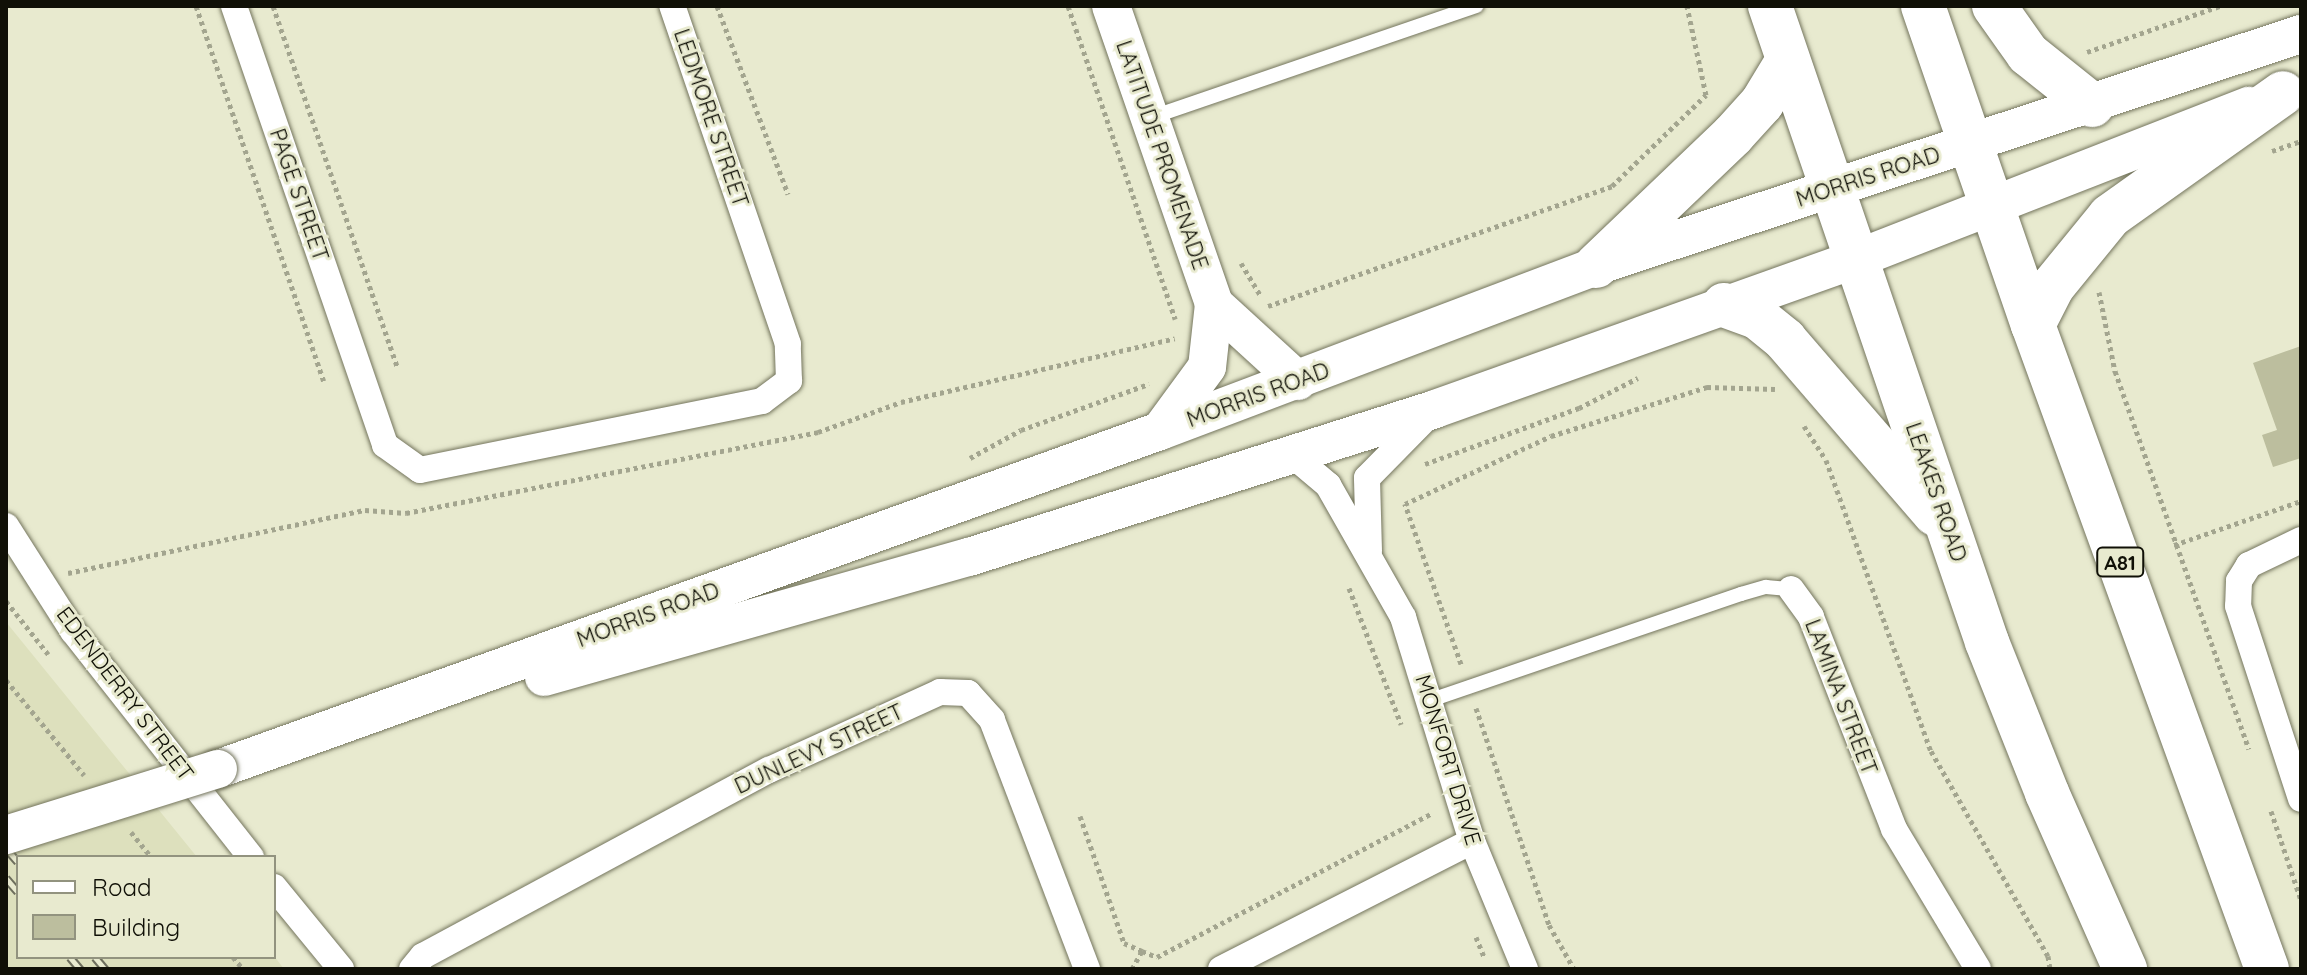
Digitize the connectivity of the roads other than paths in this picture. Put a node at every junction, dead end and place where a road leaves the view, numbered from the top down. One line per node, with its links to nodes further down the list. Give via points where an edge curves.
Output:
1 (234, 6): 16 (street, PAGE STREET, via 385,445 420,470 762,401 789,381 788,344)
2 (672, 6): 16 (street, LEDMORE STREET)
3 (1111, 6): 12 (street, LATITUDE PROMENADE)
4 (1477, 6): 12 (lane)
5 (1770, 6): 9 (highway, LEAKES ROAD)
6 (1923, 6): 13 (highway, A81)
7 (1994, 6): 11 (highway, via 2028,54)
8 (2301, 34): 11 (street, MORRIS ROAD)
9 (1788, 60): 14 (highway, LEAKES ROAD); 18 (highway, via 1762,103 1733,135)
10 (2292, 90): 15 (street, MORRIS ROAD); 21 (highway, via 2110,216 2053,286)
11 (2092, 105): 13 (street, MORRIS ROAD)
12 (1148, 118): 19 (street, LATITUDE PROMENADE)
13 (1970, 145): 14 (street, MORRIS ROAD); 15 (highway, A81)
14 (1832, 188): 17 (highway, LEAKES ROAD); 18 (street, MORRIS ROAD)
15 (1990, 206): 17 (street, MORRIS ROAD); 21 (highway, A81)
16 (750, 231)
17 (1856, 259): 20 (street, MORRIS ROAD); 27 (highway, LEAKES ROAD)
18 (1596, 266): 22 (street, MORRIS ROAD)
19 (1214, 304): 22 (street, LATITUDE PROMENADE); 24 (street, LATITUDE PROMENADE, via 1207,367)
20 (1724, 305): 23 (street, MORRIS ROAD); 27 (highway, via 1757,317 1785,340)
21 (2033, 325): 45 (highway, A81)
22 (1298, 381): 24 (street, MORRIS ROAD)
23 (1435, 409): 25 (street, MORRIS ROAD); 29 (street, MONFORT DRIVE, via 1367,478)
24 (1160, 431): 32 (street, MORRIS ROAD)
25 (1290, 453): 29 (street, MONFORT DRIVE, via 1328,485); 32 (street, MORRIS ROAD, via 969,557)
26 (6, 526): 36 (street, EDENDERRY STREET, via 73,631)
27 (1949, 531): 44 (highway, LEAKES ROAD, via 2047,793)
28 (2301, 540): 33 (street, via 2249,565 2239,581 2238,606)
29 (1369, 551): 31 (street, MONFORT DRIVE, via 1403,617)
30 (1791, 589): 31 (lane, LAMINA STREET, via 1766,587 1741,594); 43 (street, LAMINA STREET, via 1811,617 1894,829)
31 (1431, 700): 35 (street, MONFORT DRIVE)
32 (218, 769): 34 (street, MORRIS ROAD, bridge)
33 (2301, 799)
34 (6, 835)
35 (1461, 845): 41 (street); 42 (street, MONFORT DRIVE)
36 (249, 855)
37 (276, 889): 38 (street)
38 (341, 969)
39 (412, 969): 40 (street, DUNLEVY STREET, via 423,956 769,770 940,692 968,693 992,720)
40 (1087, 969)
41 (1221, 969)
42 (1525, 969)
43 (1978, 969)
44 (2125, 969)
45 (2267, 969)

